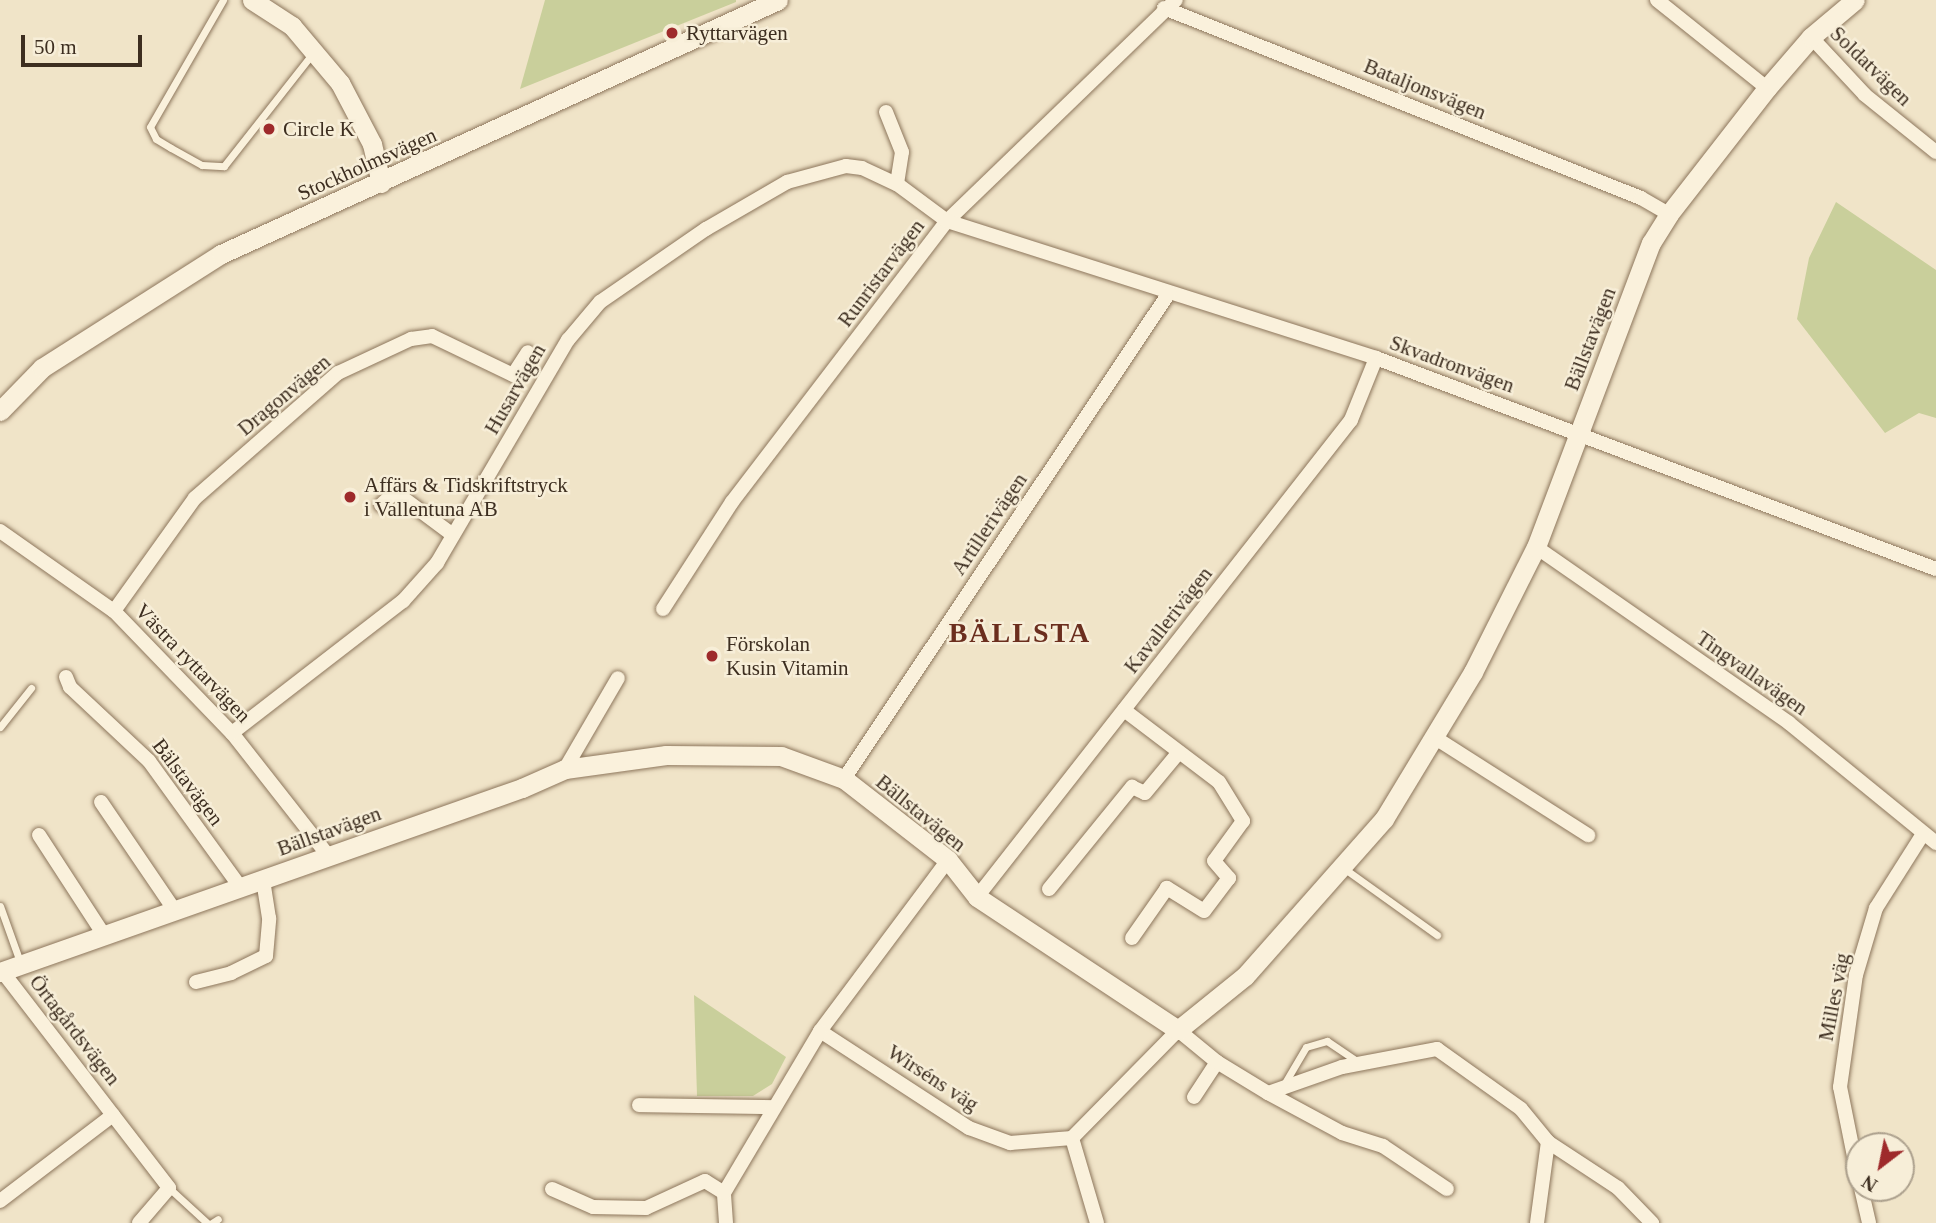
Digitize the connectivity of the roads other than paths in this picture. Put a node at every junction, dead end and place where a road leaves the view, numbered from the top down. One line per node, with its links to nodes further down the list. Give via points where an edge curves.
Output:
1 (223, 0): 8 (lane, via 150,127 156,139 171,148 202,164 224,166)
2 (252, 0): 8 (street, via 292,26)
3 (778, 0): 12 (street, Stockholmsvägen)
4 (1657, 0): 9 (street)
5 (1855, 0): 7 (street, Bällstavägen)
6 (1170, 4): 14 (street, Bataljonsvägen, via 1641,198); 15 (street, Runristarvägen)
7 (1811, 37): 9 (street, Bällstavägen); 11 (street, Soldatvägen, via 1865,95)
8 (315, 51): 12 (street, via 340,83 372,144)
9 (1767, 88): 14 (street, Bällstavägen)
10 (886, 112): 13 (street, via 902,152)
11 (1936, 152)
12 (380, 183): 19 (street, Stockholmsvägen, via 221,254 139,302 42,368)
13 (897, 184): 15 (street, Husarvägen); 23 (street, Husarvägen, via 846,166 787,182 706,229 600,302 568,340)
14 (1669, 214): 20 (street, Bällstavägen, via 1651,243)
15 (947, 221): 16 (street, Skvadronvägen); 26 (street, Runristarvägen, via 732,502)
16 (1170, 293): 18 (street, Skvadronvägen); 37 (street, Artillerivägen)
17 (528, 352): 27 (street, Dragonvägen, via 513,375 432,336 411,339 338,373 195,498)
18 (1376, 358): 20 (street, Skvadronvägen); 31 (street, Kavallerivägen, via 1351,420)
19 (0, 411)
20 (1578, 433): 24 (street, Bällstavägen); 25 (street, Skvadronvägen)
21 (381, 505): 23 (street, via 395,492)
22 (0, 531): 27 (street, Västra ryttarvägen)
23 (453, 535): 33 (street, Husarvägen, via 403,601)
24 (1536, 547): 34 (street, Bällstavägen, via 1473,672); 39 (street, Tingvallavägen, via 1789,723)
25 (1936, 569)
26 (663, 609)
27 (114, 611): 33 (street, Västra ryttarvägen)
28 (66, 677): 47 (street, Bälstavägen, via 70,687 149,761)
29 (618, 678): 36 (street)
30 (31, 688): 32 (lane)
31 (1124, 710): 35 (street); 49 (street, Kavallerivägen)
32 (0, 727)
33 (232, 733): 43 (street, Västra ryttarvägen)
34 (1434, 737): 41 (street); 45 (street, Bällstavägen, via 1384,819)
35 (1180, 752): 48 (street, via 1145,793 1132,787); 54 (street, via 1219,782 1243,821 1214,861 1229,878 1204,911 1167,888)
36 (565, 769): 37 (street, Bällstavägen, via 666,755 781,756); 43 (street, Bällstavägen)
37 (844, 779): 44 (street, Bällstavägen)
38 (101, 803): 51 (street)
39 (1923, 834): 42 (street, Tingvallavägen); 66 (street, Milles väg, via 1876,908 1856,975 1839,1087)
40 (39, 835): 52 (street)
41 (1588, 835)
42 (1936, 843)
43 (327, 854): 46 (street, Bällstavägen)
44 (948, 860): 49 (street, Bällstavägen); 58 (street)
45 (1342, 867): 53 (lane); 57 (street, Bällstavägen, via 1245,976)
46 (263, 880): 47 (street, Bällstavägen); 56 (street, Bällstavägen, via 269,918 266,956 231,973)
47 (242, 888): 51 (street, Bällstavägen)
48 (1049, 890)
49 (977, 897): 57 (street, Bällstavägen)
50 (0, 906): 55 (lane)
51 (176, 911): 52 (street, Bällstavägen)
52 (104, 935): 55 (street, Bällstavägen)
53 (1437, 935)
54 (1132, 938)
55 (8, 969): 65 (street, Örtagårdsvägen)
56 (196, 982)
57 (1178, 1030): 59 (street); 67 (street)
58 (820, 1031): 64 (street); 67 (street, Wirséns väg, via 969,1128 1010,1143)
59 (1217, 1062): 61 (street); 62 (street)
60 (1361, 1063): 61 (street); 61 (lane, via 1327,1041 1306,1047); 68 (street, via 1437,1049 1521,1109)
61 (1275, 1091): 71 (street, via 1342,1133 1383,1146)
62 (1194, 1097)
63 (639, 1105): 64 (street)
64 (772, 1107): 72 (street)
65 (113, 1115): 69 (street, Örtagårdsvägen); 73 (street, Örtagårdsvägen)
66 (1849, 1132)
67 (1072, 1138): 78 (street)
68 (1548, 1142): 79 (street); 80 (street, via 1618,1188)
69 (169, 1188): 75 (lane); 76 (street)
70 (552, 1189): 72 (street, via 593,1207 646,1208 705,1181)
71 (1447, 1189)
72 (724, 1193): 77 (street)
73 (0, 1201)
74 (1863, 1202): 81 (street)
75 (212, 1222)
76 (139, 1223)
77 (726, 1223)
78 (1097, 1223)
79 (1536, 1223)
80 (1652, 1223)
81 (1868, 1223)

